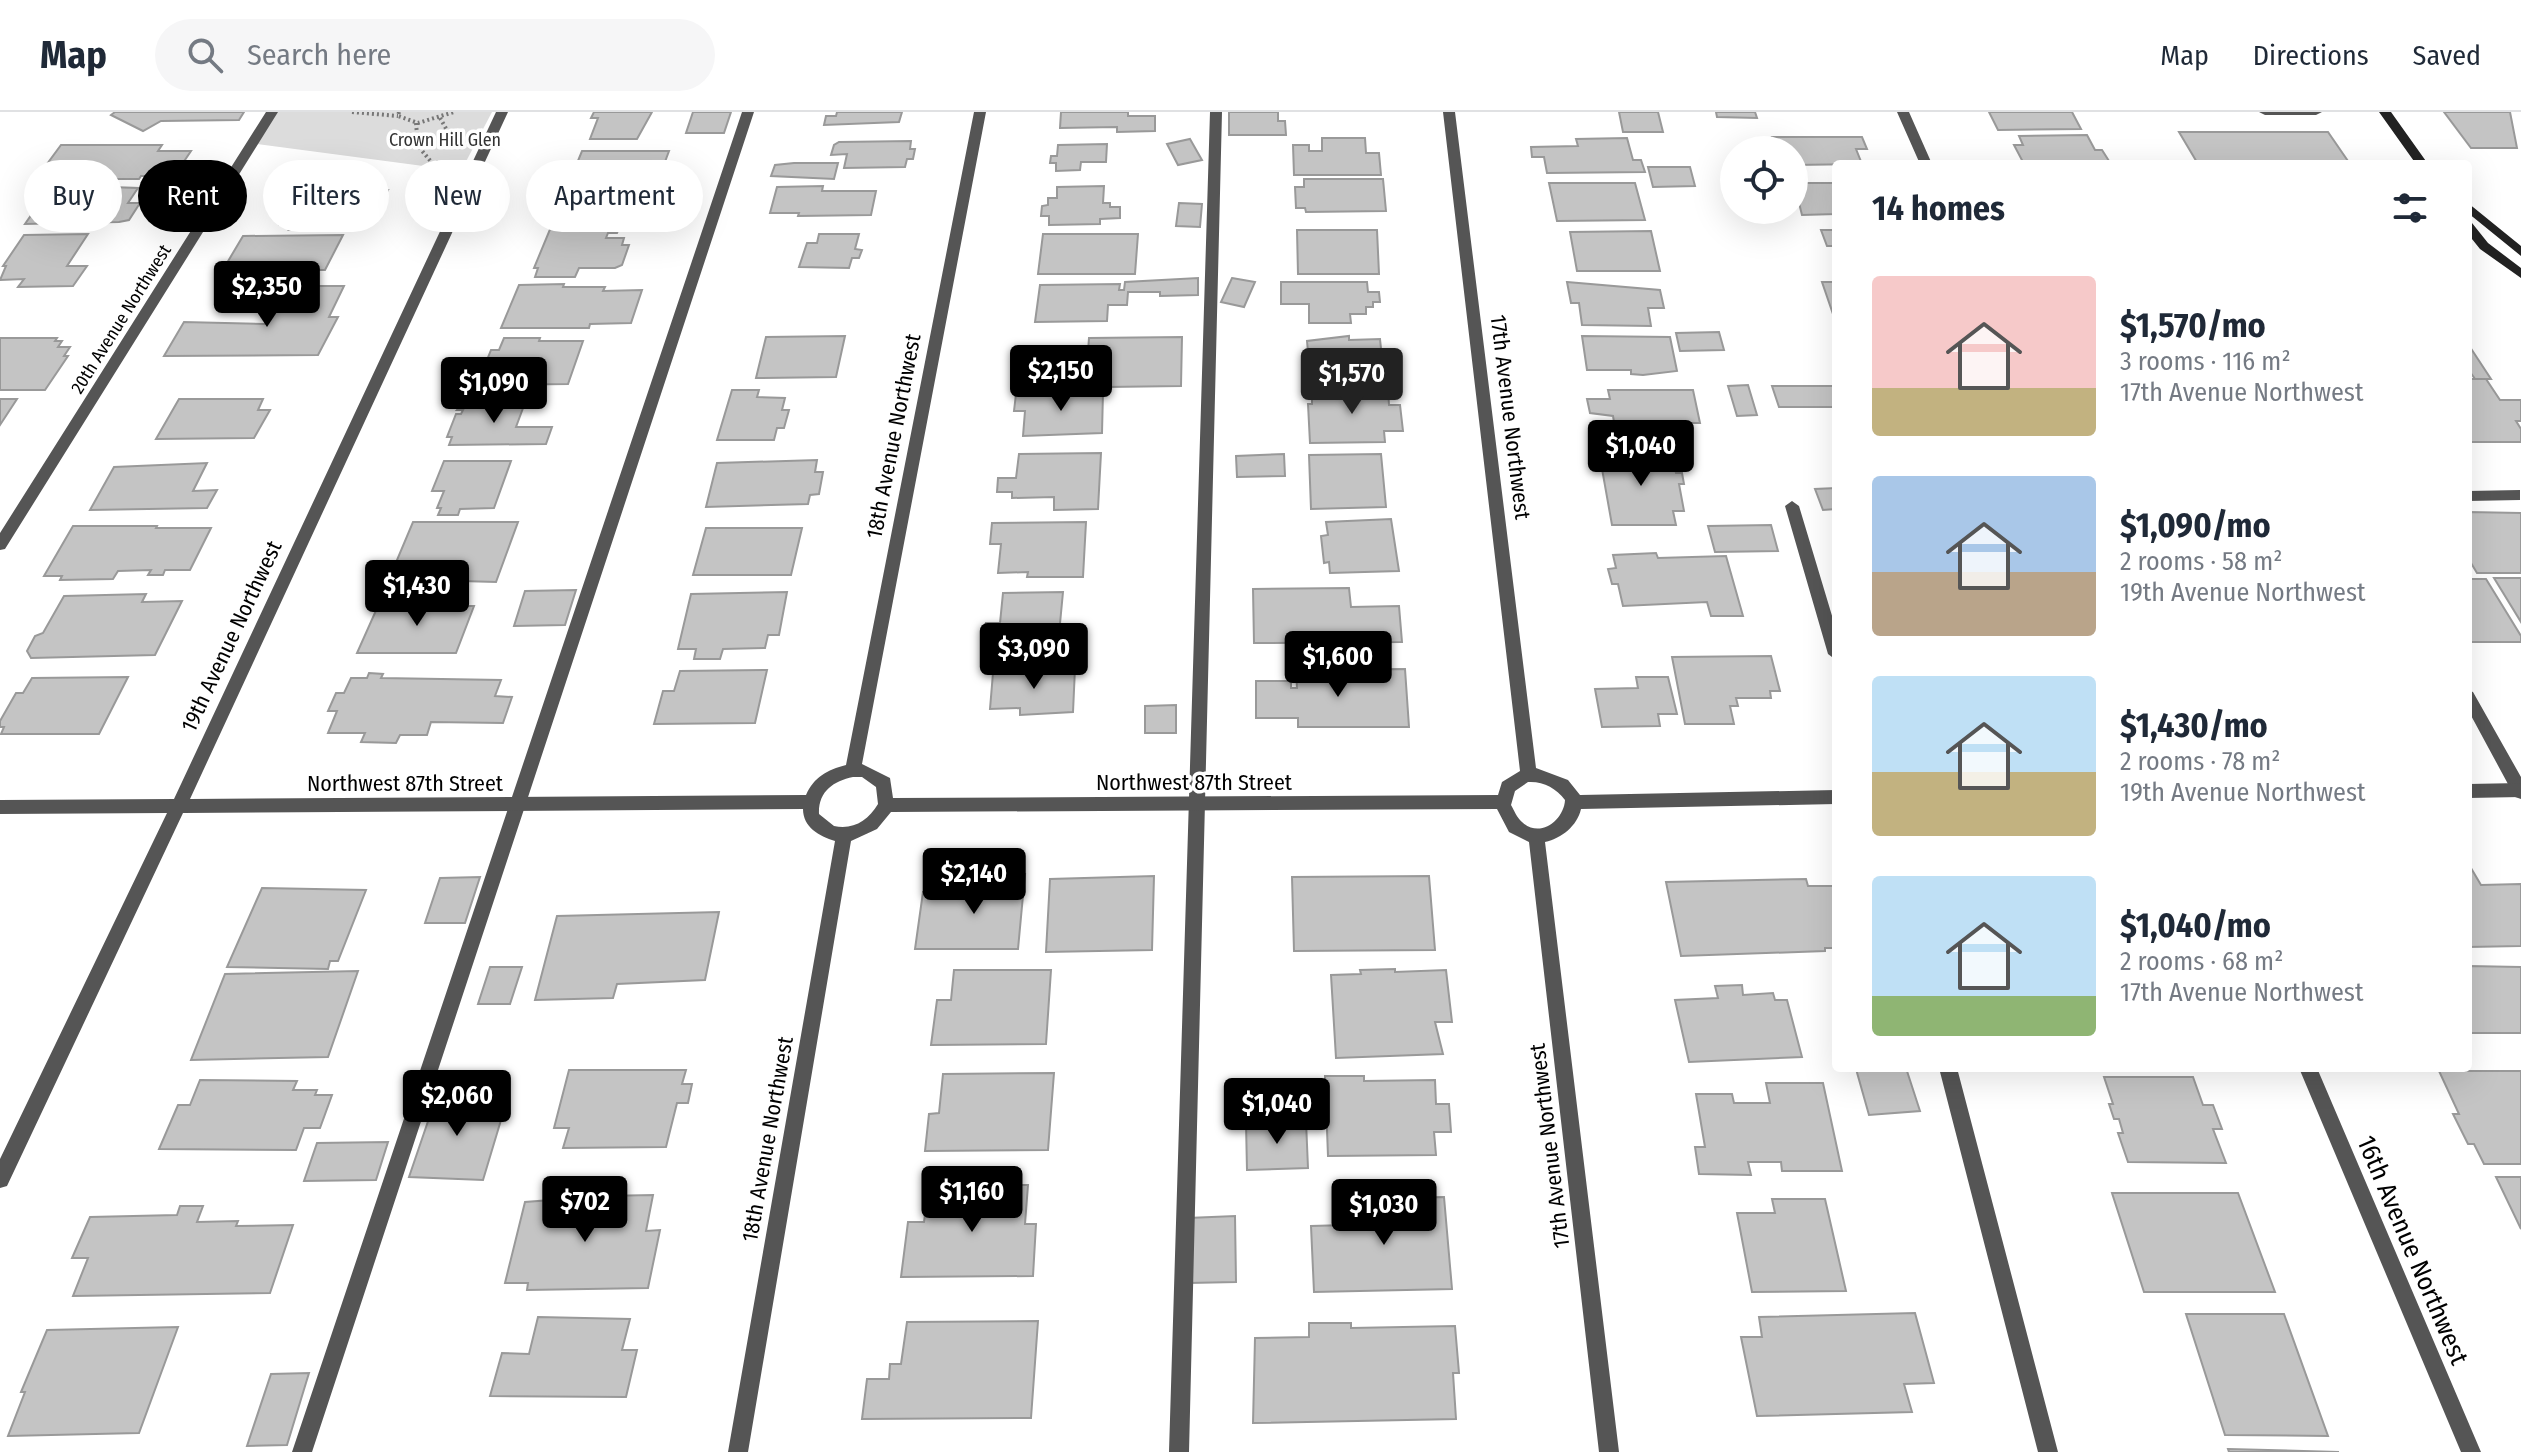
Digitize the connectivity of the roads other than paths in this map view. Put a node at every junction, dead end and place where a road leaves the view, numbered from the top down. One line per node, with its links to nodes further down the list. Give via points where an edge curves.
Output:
1 (272, 112): 20 (street, 20th Avenue Northwest)
2 (502, 112): 32 (street, 19th Avenue Northwest)
3 (748, 112): 33 (street)
4 (980, 112): 23 (street, 18th Avenue Northwest)
5 (1216, 112): 31 (street)
6 (1449, 112): 24 (street, 17th Avenue Northwest)
7 (1903, 112): 11 (street)
8 (2265, 112): 9 (street)
9 (2316, 112)
10 (2385, 112): 12 (main road)
11 (1924, 160)
12 (2419, 160)
13 (2472, 210): 15 (main road)
14 (2472, 231): 16 (main road)
15 (2521, 252)
16 (2521, 274)
17 (2520, 495): 18 (street)
18 (2472, 496)
19 (1792, 506): 21 (street)
20 (0, 545)
21 (1832, 641)
22 (2472, 703): 26 (street)
23 (853, 770): 28 (street, via 828,778); 34 (street, via 884,783)
24 (1529, 776): 29 (street, via 1508,787); 30 (street, via 1549,777)
25 (2472, 791): 26 (street)
26 (2521, 791)
27 (1832, 797): 30 (street)
28 (810, 802): 33 (street, Northwest 87th Street); 36 (street, via 817,825)
29 (1502, 802): 31 (street, Northwest 87th Street); 37 (street, via 1512,824)
30 (1573, 802): 37 (street, via 1564,828)
31 (1199, 804): 34 (street, Northwest 87th Street); 43 (street)
32 (179, 805): 33 (street, Northwest 87th Street); 35 (street, Northwest 87th Street); 40 (street, 19th Avenue Northwest)
33 (515, 805): 41 (street)
34 (886, 805): 36 (street, via 873,825)
35 (0, 807)
36 (844, 835): 42 (street, 18th Avenue Northwest)
37 (1536, 835): 44 (street, 17th Avenue Northwest)
38 (1949, 1072): 45 (street)
39 (2310, 1072): 46 (street, 16th Avenue Northwest)
40 (0, 1179)
41 (302, 1452)
42 (738, 1452)
43 (1179, 1452)
44 (1609, 1452)
45 (2048, 1452)
46 (2471, 1452)

